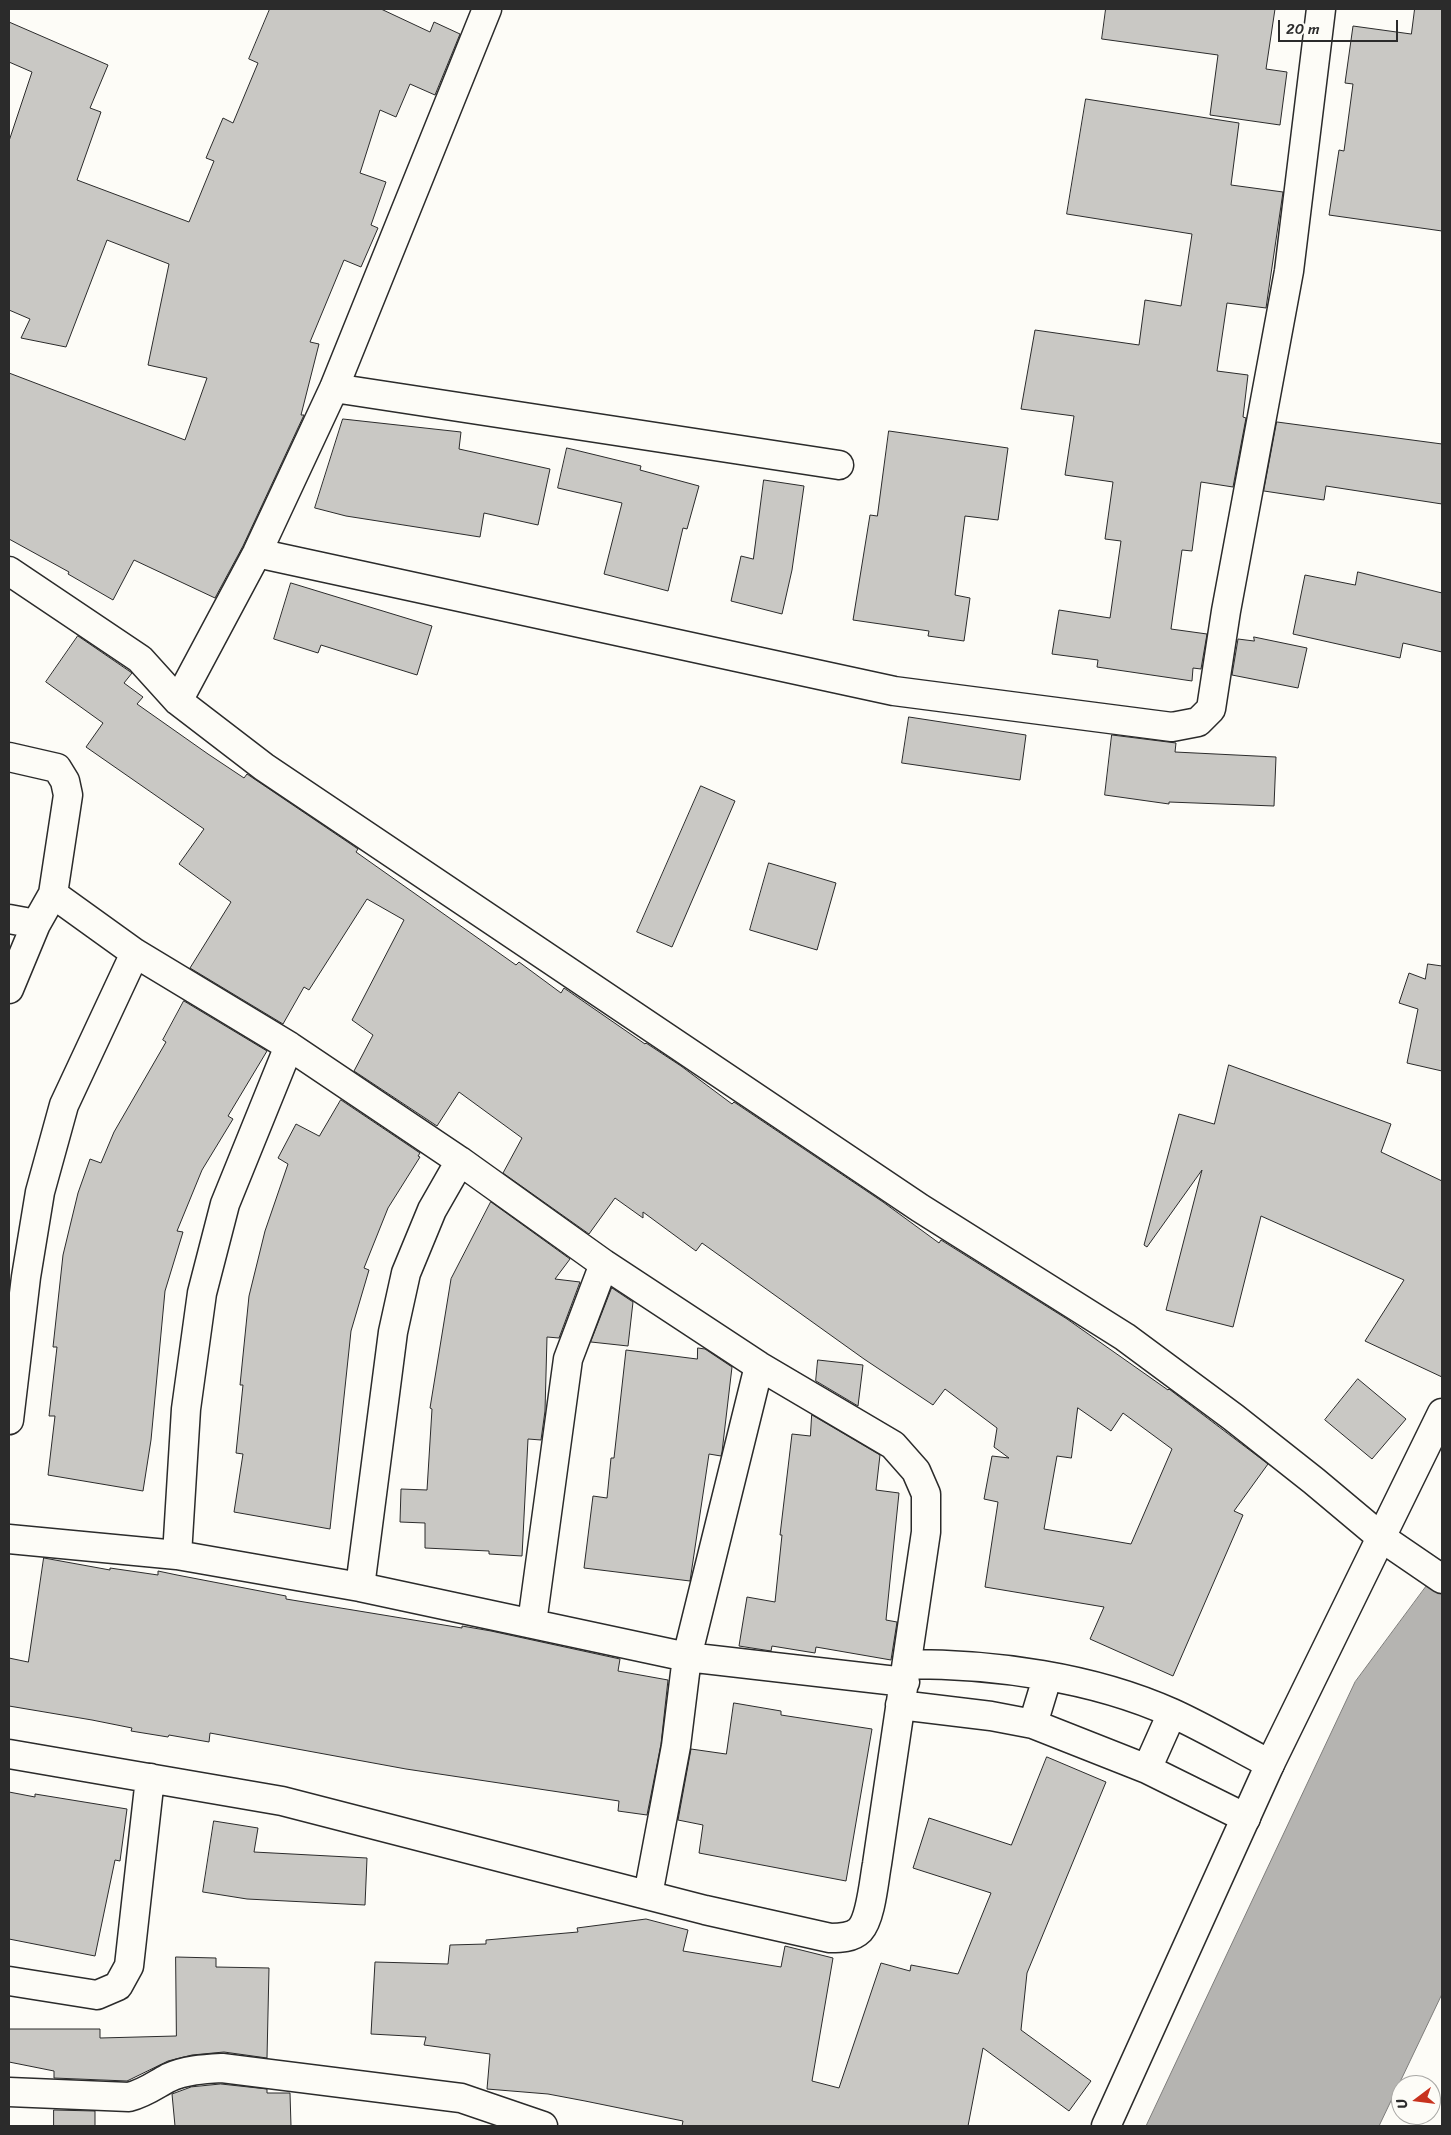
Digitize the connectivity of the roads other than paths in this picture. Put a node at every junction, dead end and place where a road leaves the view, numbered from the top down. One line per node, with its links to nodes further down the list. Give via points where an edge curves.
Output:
1 (487, 9): 3 (street)
2 (1321, 9): 5 (street, via 1289,271 1211,709 1198,722 1172,727 894,691)
3 (334, 388): 4 (street); 5 (street)
4 (839, 465)
5 (257, 553): 7 (street)
6 (9, 570): 7 (street, via 140,659)
7 (178, 702): 20 (street, via 264,768 550,961 920,1208 1125,1337 1240,1422)
8 (9, 757): 9 (street, via 57,768 65,781 68,795)
9 (53, 894): 11 (street); 12 (street)
10 (9, 919): 11 (street)
11 (36, 924): 13 (street)
12 (135, 953): 14 (street); 19 (street, via 64,1106 40,1192)
13 (9, 989)
14 (289, 1046): 15 (street); 22 (street, via 225,1204 202,1293 186,1410)
15 (460, 1161): 16 (street); 24 (street, via 432,1210 406,1273 393,1332)
16 (604, 1264): 17 (street); 25 (street, via 568,1359)
17 (759, 1366): 26 (street); 28 (street, via 893,1445 916,1470 926,1494 926,1532)
18 (1442, 1414): 20 (street)
19 (9, 1420)
20 (1382, 1538): 23 (street); 32 (street)
21 (9, 1539): 22 (street)
22 (177, 1556): 24 (street)
23 (1435, 1573)
24 (360, 1587): 25 (street)
25 (532, 1623): 26 (street)
26 (687, 1657): 28 (street); 36 (street, via 676,1746)
27 (1047, 1678): 28 (street, via 953,1664); 29 (street, via 1084,1683); 30 (street)
28 (904, 1684): 30 (street, via 991,1716); 36 (street, via 877,1864 868,1913 860,1930 844,1938 830,1938)
29 (1172, 1713): 32 (street); 33 (street)
30 (1033, 1724): 33 (street)
31 (9, 1754): 34 (street)
32 (1270, 1764): 35 (street)
33 (1147, 1769): 35 (street)
34 (150, 1778): 36 (street, via 282,1801); 37 (street, via 129,1966 118,1986 97,1995)
35 (1246, 1818): 40 (street)
36 (648, 1895)
37 (9, 1981)
38 (9, 2092): 39 (street, via 129,2097 188,2072 222,2068 461,2098)
39 (543, 2126)
40 (1106, 2126)

